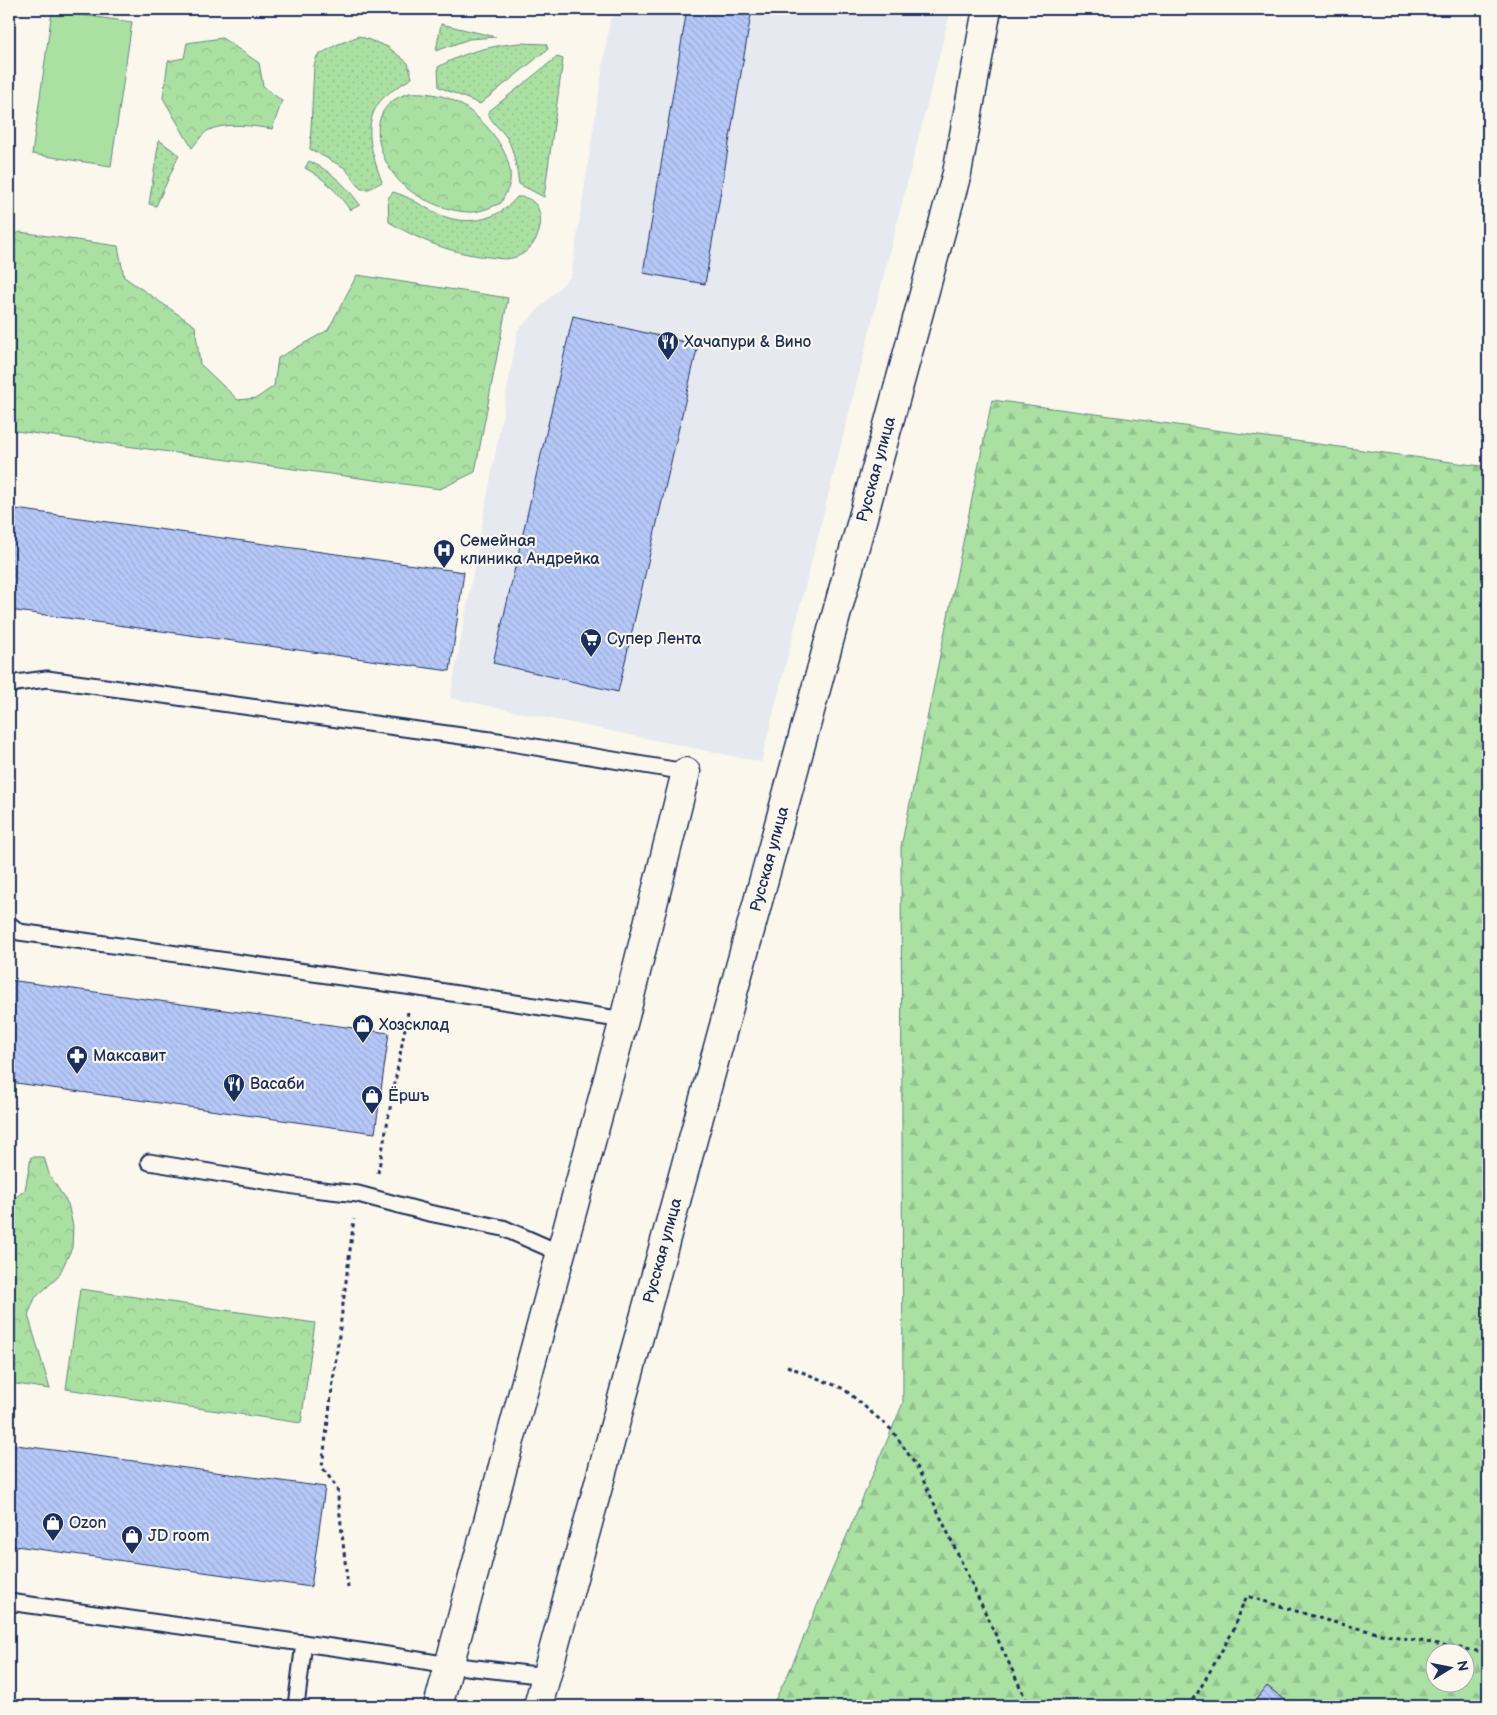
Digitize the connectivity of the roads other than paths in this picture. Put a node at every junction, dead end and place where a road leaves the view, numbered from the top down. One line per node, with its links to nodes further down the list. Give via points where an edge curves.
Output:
1 (987, 9): 11 (street, Русская улица, via 954,183)
2 (9, 686): 3 (lane, via 47,679 497,741)
3 (686, 772): 5 (street)
4 (9, 924): 5 (lane, via 19,932)
5 (624, 1020): 7 (street)
6 (150, 1162): 7 (lane, via 358,1194 503,1228)
7 (560, 1253): 10 (street)
8 (9, 1602): 9 (lane)
9 (304, 1643): 10 (lane); 12 (lane)
10 (449, 1666): 11 (lane); 13 (street)
11 (546, 1676): 14 (street, Русская улица)
12 (296, 1706)
13 (438, 1706)
14 (538, 1706)

